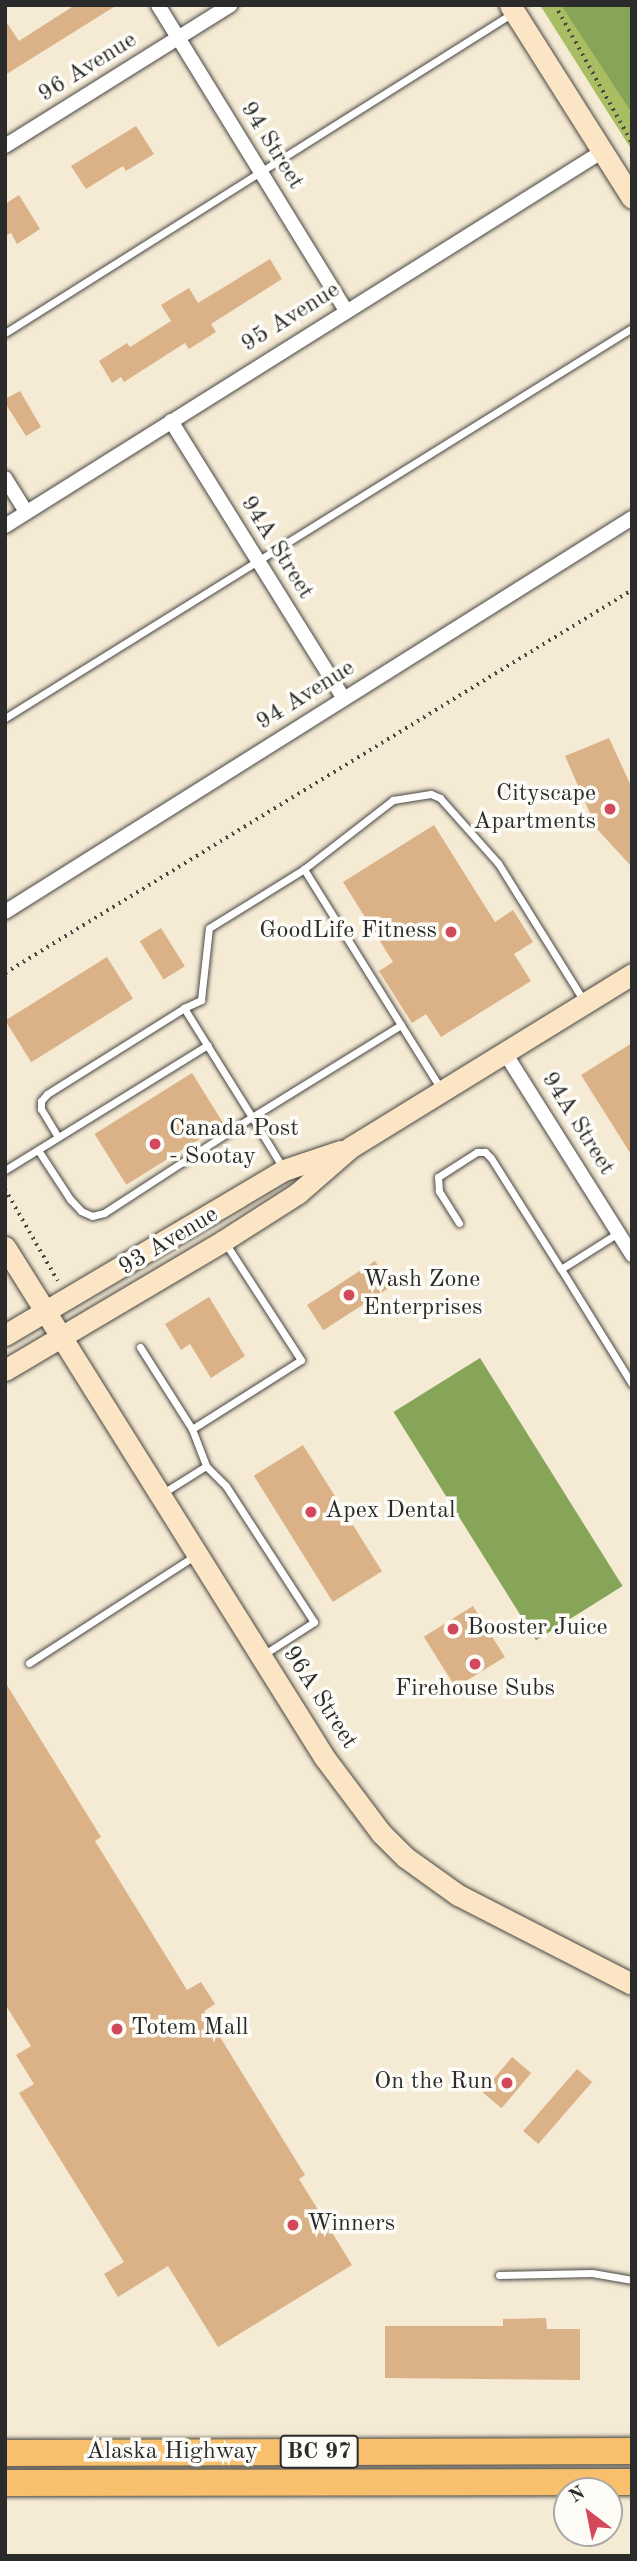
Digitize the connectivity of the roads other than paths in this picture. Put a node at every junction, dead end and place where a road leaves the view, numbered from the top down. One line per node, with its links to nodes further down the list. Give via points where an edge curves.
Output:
1 (158, 5): 4 (street, 94 Street)
2 (231, 5): 4 (street, 96 Avenue)
3 (512, 8): 6 (street); 7 (lane)
4 (178, 38): 5 (street, 96 Avenue); 7 (street, 94 Street)
5 (5, 146)
6 (603, 152): 8 (street); 9 (street, 95 Avenue)
7 (260, 172): 9 (street, 94 Street); 11 (lane)
8 (632, 198)
9 (345, 311): 12 (street, 95 Avenue)
10 (632, 328): 17 (lane)
11 (5, 333)
12 (171, 421): 14 (street, 95 Avenue); 17 (street, 94A Street)
13 (5, 478): 14 (street)
14 (26, 512): 16 (street, 95 Avenue)
15 (632, 518): 18 (street, 94 Avenue)
16 (5, 526)
17 (258, 562): 18 (street, 94A Street); 19 (lane)
18 (344, 699): 21 (street, 94 Avenue)
19 (5, 718)
20 (304, 869): 23 (lane, via 393,800 431,794 440,798 498,863); 24 (lane, via 209,928 201,1000); 25 (lane)
21 (5, 912)
22 (632, 974): 23 (street, 93 Avenue)
23 (585, 1003): 27 (street, 93 Avenue)
24 (184, 1008): 26 (lane); 30 (lane, via 40,1101)
25 (401, 1025): 28 (lane); 29 (lane)
26 (207, 1045): 29 (lane); 30 (lane)
27 (505, 1053): 28 (street, 93 Avenue); 36 (street, 94A Street)
28 (442, 1091): 31 (street, 93 Avenue)
29 (252, 1117): 32 (lane, via 104,1213 92,1216 70,1199); 34 (lane)
30 (58, 1137): 32 (lane)
31 (351, 1147): 34 (street, 93 Avenue); 37 (street, 93 Avenue, via 298,1193)
32 (38, 1150): 33 (lane)
33 (5, 1170)
34 (284, 1170): 41 (street, 93 Avenue)
35 (458, 1223): 40 (lane, via 439,1191 438,1177 477,1152 485,1153)
36 (618, 1233): 39 (street, 94A Street); 40 (lane)
37 (223, 1241): 43 (street, 93 Avenue); 47 (lane, via 301,1360)
38 (5, 1247): 41 (street, 96A Street)
39 (632, 1255)
40 (561, 1269): 46 (lane)
41 (45, 1312): 42 (street, 93 Avenue); 43 (street, 96A Street)
42 (5, 1335)
43 (62, 1337): 45 (street, 93 Avenue); 49 (street, 96A Street)
44 (140, 1347): 47 (lane)
45 (5, 1370)
46 (632, 1384)
47 (192, 1429): 48 (lane)
48 (206, 1466): 49 (lane); 51 (lane, via 226,1486 314,1622)
49 (160, 1495): 50 (street, 96A Street)
50 (197, 1555): 51 (street, 96A Street); 52 (lane)
51 (261, 1657): 53 (street, 96A Street, via 324,1757 381,1833 405,1857 483,1909)
52 (29, 1663)
53 (632, 1984)
54 (499, 2275): 55 (lane, via 592,2273)
55 (632, 2280)
56 (632, 2451): 57 (highway, Alaska Highway / BC 97)
57 (5, 2453)
58 (632, 2482): 59 (highway, Alaska Highway / BC 97)
59 (5, 2483)

